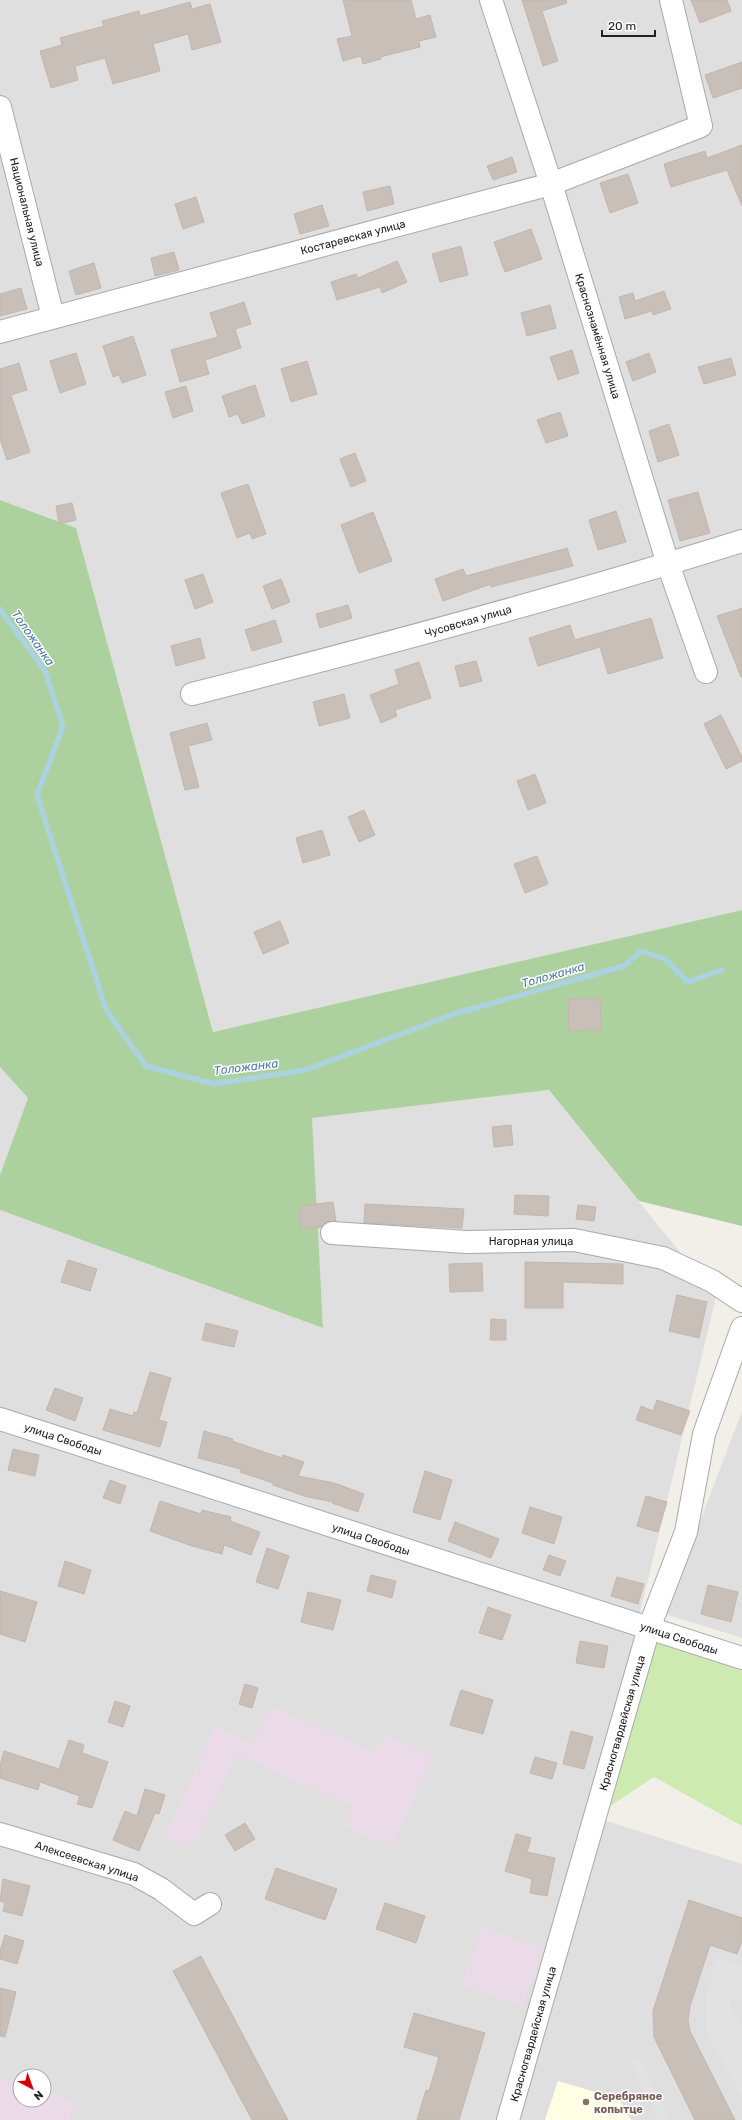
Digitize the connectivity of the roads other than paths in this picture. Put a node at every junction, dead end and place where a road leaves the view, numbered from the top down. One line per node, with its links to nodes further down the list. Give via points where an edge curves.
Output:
1 (491, 0): 4 (street, Краснознамённая улица)
2 (671, 0): 4 (street, Костаревская улица, via 701,126)
3 (0, 107): 5 (street, Национальная улица)
4 (551, 184): 5 (street, Костаревская улица); 8 (street, Краснознамённая улица)
5 (53, 317): 6 (street, Костаревская улица)
6 (0, 332)
7 (742, 541): 8 (street, Чусовская улица)
8 (668, 564): 9 (street, Краснознамённая улица); 10 (street, Чусовская улица, via 446,628)
9 (706, 672)
10 (192, 694)
11 (332, 1233): 12 (street, Нагорная улица, via 466,1242 574,1240 663,1258 712,1281)
12 (742, 1301)
13 (742, 1328): 15 (street, Красногвардейская улица, via 704,1434 686,1532)
14 (0, 1419): 15 (street, улица Свободы)
15 (649, 1628): 16 (street, улица Свободы); 19 (street, Красногвардейская улица)
16 (742, 1658)
17 (0, 1834): 18 (street, Алексеевская улица, via 134,1874 161,1889 194,1914)
18 (210, 1904)
19 (508, 2120)

